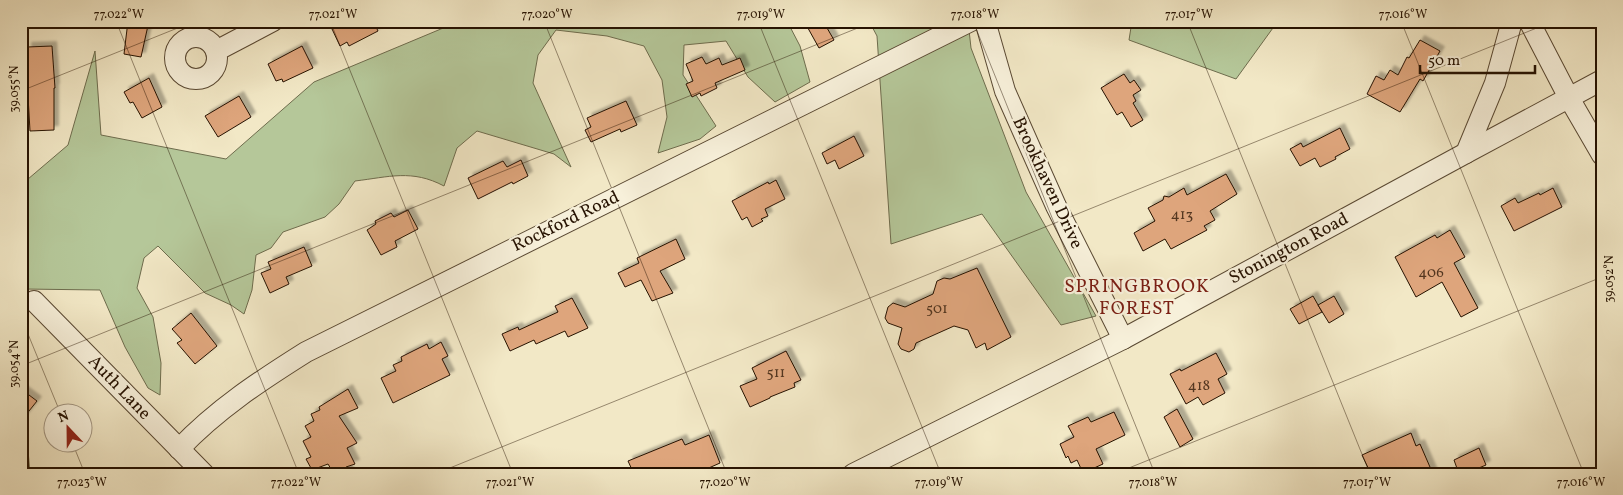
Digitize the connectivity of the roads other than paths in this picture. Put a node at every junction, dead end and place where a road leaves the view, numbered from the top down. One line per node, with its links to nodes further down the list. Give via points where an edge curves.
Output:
1 (273, 21): 6 (street)
2 (971, 21): 13 (street, Rockford Road, via 306,352 245,391 198,428)
3 (986, 21): 12 (street, Brookhaven Drive, via 1005,91 1056,206)
4 (1512, 21): 9 (street, via 1495,83)
5 (1529, 21): 8 (street)
6 (216, 51)
7 (1602, 80): 8 (street, Stonington Road)
8 (1569, 98): 9 (street, Stonington Road); 10 (street)
9 (1466, 153): 12 (street, Stonington Road)
10 (1602, 155)
11 (34, 301): 13 (street, Auth Lane)
12 (1123, 339): 15 (street, Stonington Road)
13 (179, 449): 14 (street, Auth Lane)
14 (204, 474)
15 (853, 474)

